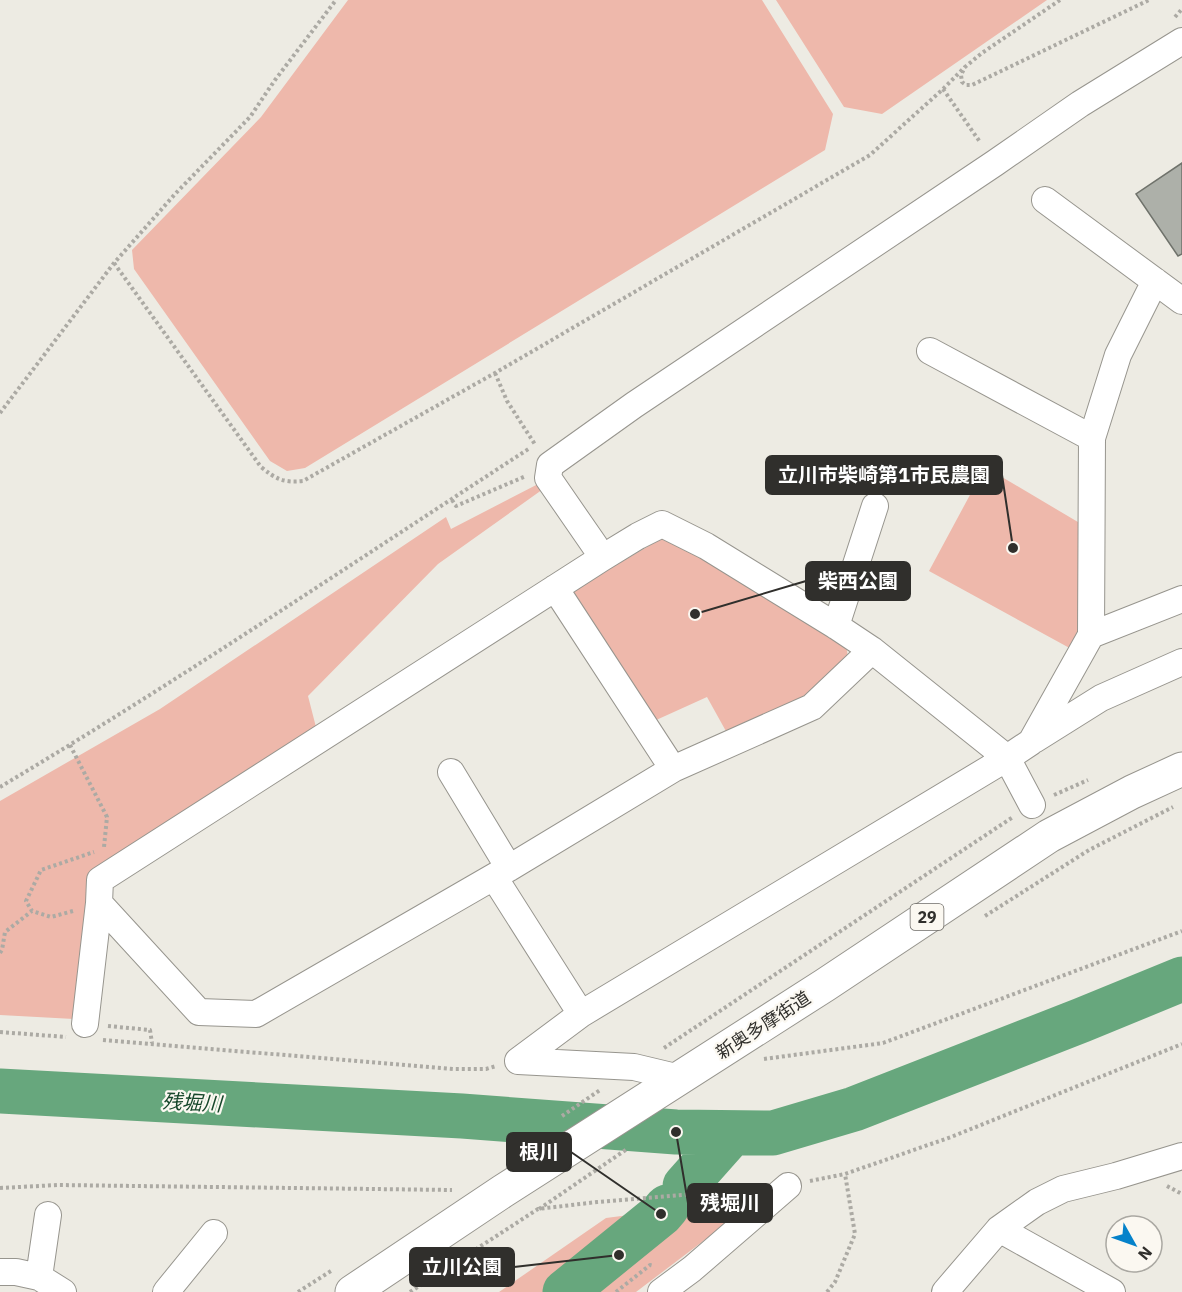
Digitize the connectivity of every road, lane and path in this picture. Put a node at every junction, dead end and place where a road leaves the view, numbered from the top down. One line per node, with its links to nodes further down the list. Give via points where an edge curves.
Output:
1 (336, 0): 10 (path, via 250,117 176,192)
2 (1060, 0): 6 (path)
3 (1149, 0): 6 (path, via 972,85 962,82)
4 (1182, 9): 5 (path)
5 (1178, 29): 8 (street)
6 (965, 67): 7 (path)
7 (943, 89): 8 (path); 14 (path, via 870,155)
8 (995, 164): 17 (street, via 644,398)
9 (1045, 200): 11 (street)
10 (114, 263): 14 (path, via 261,466 275,478 303,481); 15 (path)
11 (1155, 281): 12 (street); 16 (street, via 1118,355)
12 (1182, 301)
13 (930, 351): 16 (street)
14 (495, 373): 17 (path, via 507,401)
15 (0, 413)
16 (1092, 438): 24 (street)
17 (543, 455): 18 (path, via 456,506); 20 (street, via 548,478)
18 (452, 500)
19 (875, 506): 23 (street)
20 (602, 558): 21 (street); 23 (street, via 662,524 706,546)
21 (555, 588): 30 (street); 39 (street, via 100,880)
22 (1182, 600): 24 (street)
23 (836, 626): 25 (street)
24 (1091, 635): 27 (street)
25 (872, 650): 29 (street); 30 (street, via 812,707)
26 (1182, 662): 27 (street, via 1101,698)
27 (1031, 742): 29 (street)
28 (70, 745): 36 (path)
29 (1007, 758): 35 (street); 44 (street)
30 (674, 769): 38 (street)
31 (1182, 770): 51 (main road, 新奥多摩街道 / 29, via 1049,836)
32 (452, 772): 38 (street)
33 (1090, 779): 35 (path)
34 (1182, 803): 41 (path, via 1089,850)
35 (1032, 805): 50 (path)
36 (107, 817)
37 (104, 849): 40 (path, via 40,870 27,901)
38 (502, 873): 39 (street, via 256,1014 199,1012); 44 (street)
39 (99, 903): 40 (path, via 51,917); 46 (street)
40 (32, 911): 43 (path, via 5,932)
41 (978, 920)
42 (1182, 931): 48 (path, via 883,1043 758,1060)
43 (0, 953)
44 (582, 1014): 49 (street)
45 (0, 1032): 46 (path)
46 (83, 1033): 47 (path); 47 (path, via 150,1030)
47 (152, 1043): 49 (path, via 453,1069 486,1069)
48 (768, 1054)
49 (518, 1061): 50 (street)
50 (634, 1067): 51 (street)
51 (680, 1078): 65 (main road, 新奥多摩街道 / 29)
52 (1182, 1156): 58 (street, via 1064,1189)
53 (845, 1174): 67 (path, via 855,1234)
54 (788, 1186): 66 (street)
55 (0, 1188): 56 (path, via 58,1185)
56 (455, 1190)
57 (48, 1215): 61 (street)
58 (999, 1228): 62 (street); 68 (street)
59 (214, 1233): 64 (street)
60 (0, 1272): 61 (street)
61 (39, 1277): 63 (street)
62 (1101, 1289)
63 (63, 1292)
64 (166, 1292)
65 (352, 1292)
66 (661, 1292)
67 (827, 1292)
68 (945, 1292)

